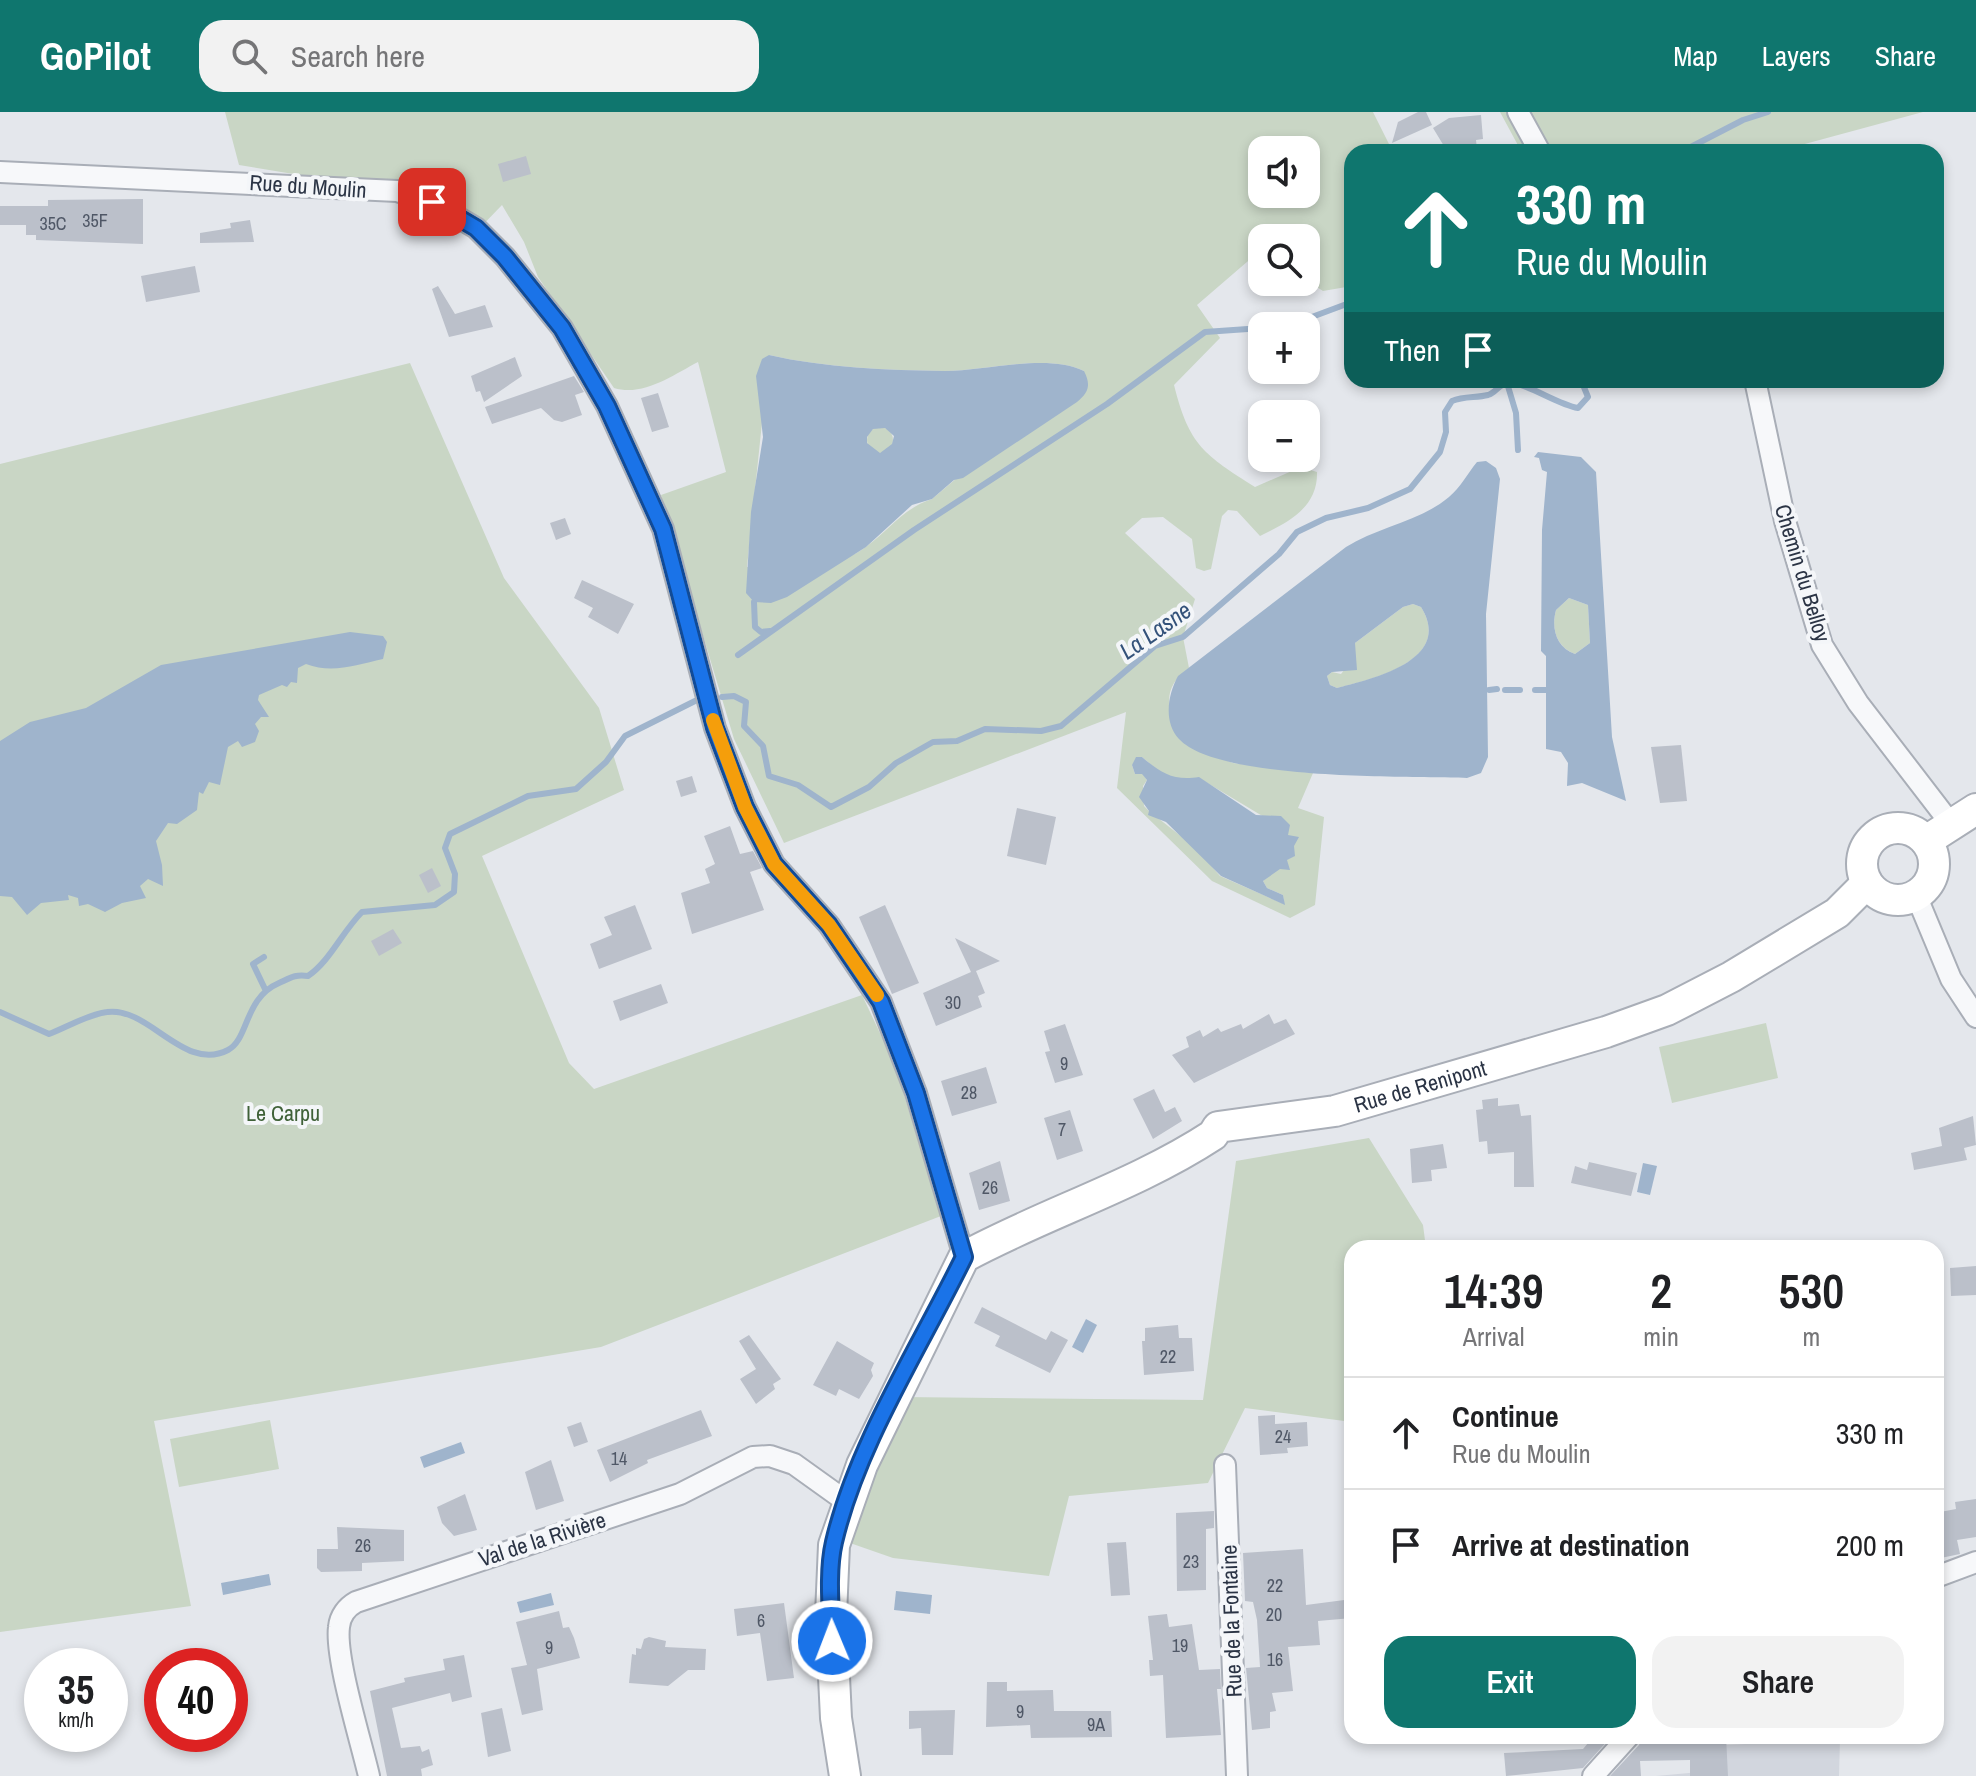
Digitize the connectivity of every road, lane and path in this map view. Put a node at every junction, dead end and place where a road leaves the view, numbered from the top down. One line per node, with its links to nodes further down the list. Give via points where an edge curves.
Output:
1 (1518, 112): 2 (street)
2 (1536, 144)
3 (0, 172): 10 (street, Rue du Moulin, via 397,191 432,202 476,228 505,257 562,328 632,457 663,529 715,728 756,831 774,864 829,925 881,1002 916,1093)
4 (1757, 388): 5 (street, Chemin du Belloy, via 1785,521 1822,645 1858,703)
5 (1964, 817): 6 (street)
6 (1926, 841): 7 (street, via 1905,828 1872,839 1862,860); 8 (street, via 1933,870)
7 (1867, 883): 8 (street, via 1889,899); 10 (street, Rue de Renipont, via 1837,913 1667,1010 1335,1111 1218,1127 1145,1175 995,1238)
8 (1916, 895): 9 (street, via 1951,979)
9 (1976, 1017)
10 (964, 1257): 12 (street)
11 (1225, 1465): 18 (street, Rue de la Fontaine)
12 (847, 1502): 16 (street, Val de la Rivière, via 794,1464 753,1457 680,1494 348,1606 339,1626); 17 (street, via 834,1545 831,1615)
13 (1976, 1562): 14 (street)
14 (1944, 1574)
15 (1622, 1744): 19 (street)
16 (369, 1776)
17 (845, 1776)
18 (1237, 1776)
19 (1593, 1776)

